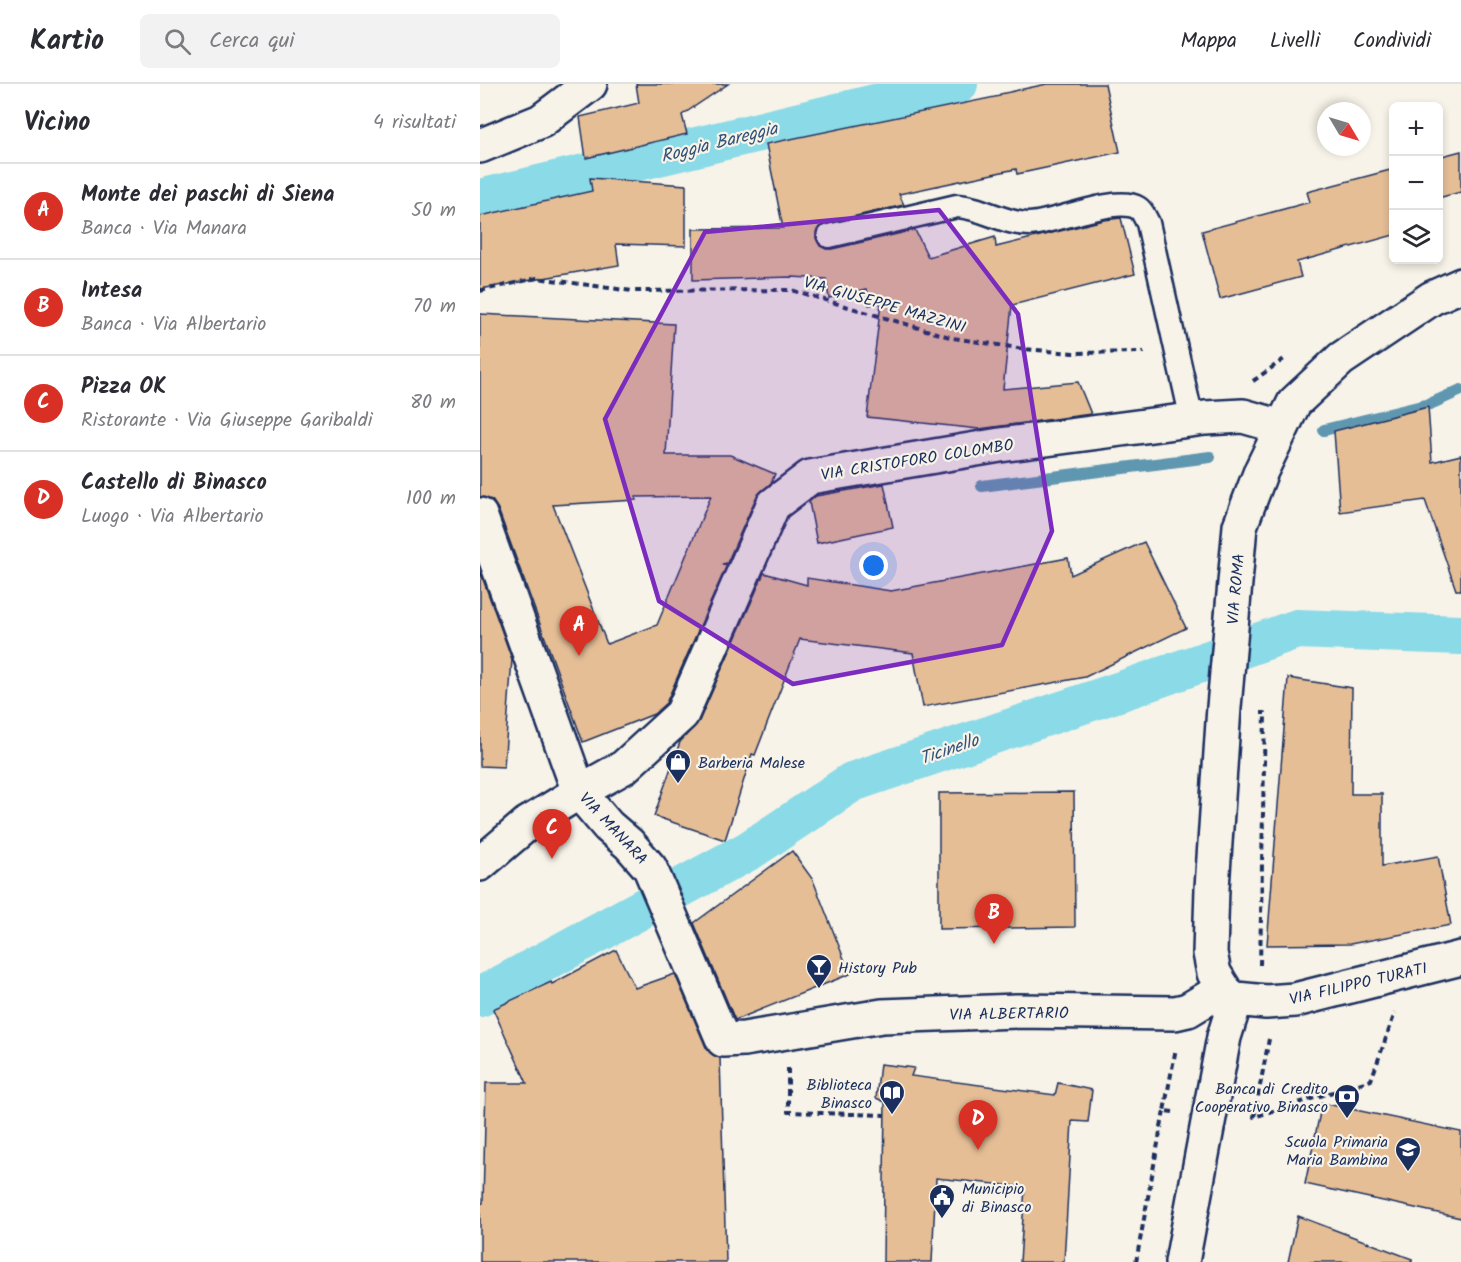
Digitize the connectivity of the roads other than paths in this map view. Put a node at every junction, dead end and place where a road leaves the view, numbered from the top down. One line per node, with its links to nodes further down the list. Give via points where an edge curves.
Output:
1 (590, 84): 2 (street, via 542,121)
2 (480, 146)
3 (829, 236): 5 (lane, via 957,206 1031,224 1119,204 1138,207 1148,223)
4 (1461, 285): 6 (street, VIA ROMA, via 1432,298 1341,359 1294,403)
5 (1192, 420): 6 (street, VIA CRISTOFORO COLOMBO, via 1243,416); 8 (street, VIA CRISTOFORO COLOMBO, via 810,477 773,506 682,714 624,767)
6 (1282, 427): 11 (street, VIA ROMA, via 1240,526 1224,707 1210,953 1214,973)
7 (480, 515): 8 (street, VIA MANARA)
8 (579, 792): 9 (street, VIA CRISTOFORO COLOMBO, via 527,824); 12 (street, VIA MANARA, via 650,868 723,1040)
9 (480, 864)
10 (1461, 958): 11 (street, VIA FILIPPO TURATI, via 1295,1000 1266,1002)
11 (1229, 994): 12 (street, VIA ALBERTARIO, via 1175,1013 1017,1011 882,1016); 13 (street)
12 (789, 1045)
13 (1182, 1262)

